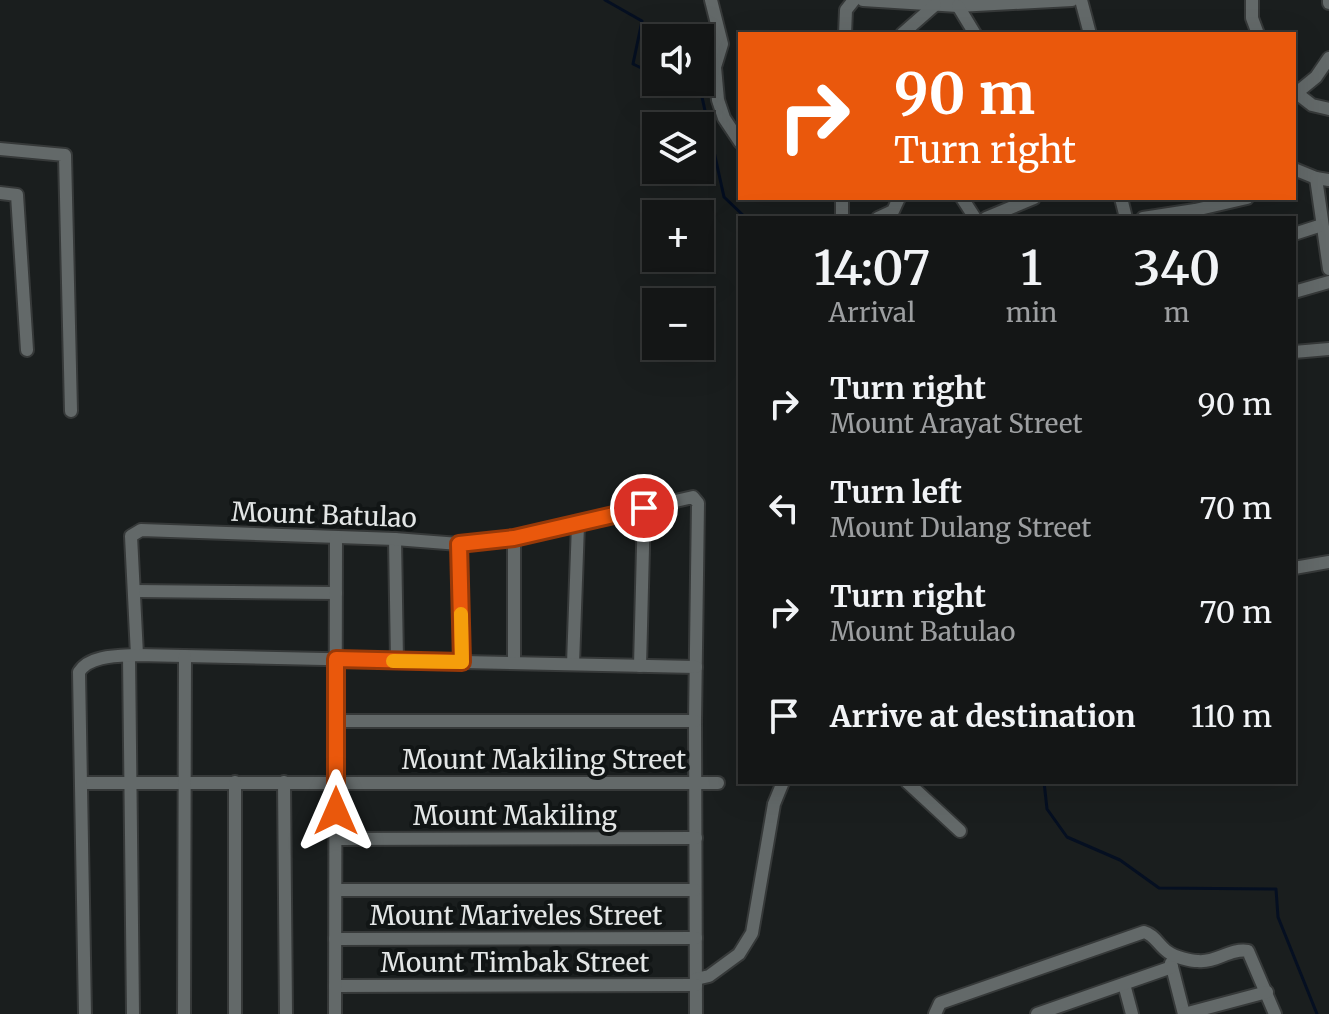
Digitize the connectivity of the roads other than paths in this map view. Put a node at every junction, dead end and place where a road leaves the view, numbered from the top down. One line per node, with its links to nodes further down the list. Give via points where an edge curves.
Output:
1 (711, 0): 18 (street, via 722,44 715,67 718,100)
2 (854, 0): 9 (street, via 846,10)
3 (863, 0): 7 (street)
4 (1072, 0): 8 (street)
5 (1081, 0): 12 (street)
6 (1252, 0): 13 (street)
7 (935, 5): 8 (street); 10 (street)
8 (958, 6): 11 (street)
9 (845, 32)
10 (907, 32)
11 (974, 32)
12 (1089, 32)
13 (1257, 32)
14 (1329, 58): 15 (street)
15 (1296, 92)
16 (1296, 94): 17 (street)
17 (1329, 109)
18 (738, 139)
19 (0, 149): 37 (street, via 65,155)
20 (1296, 170): 21 (street)
21 (1323, 179): 29 (street)
22 (0, 193): 35 (street, via 17,195)
23 (898, 200): 26 (street, via 893,211)
24 (1029, 200): 27 (street)
25 (1238, 200): 28 (street)
26 (882, 216)
27 (991, 216)
28 (1156, 216)
29 (1322, 225): 30 (street); 31 (street)
30 (1296, 233)
31 (1329, 269)
32 (1329, 282): 33 (street)
33 (1296, 291)
34 (1329, 349): 36 (street)
35 (27, 350)
36 (1296, 352)
37 (71, 411)
38 (644, 508): 39 (street, Mount Batulao); 55 (street); 56 (street, Mount Batulao, via 693,497 698,503)
39 (578, 524): 41 (street, Mount Batulao); 54 (street)
40 (336, 537): 42 (street, Mount Batulao); 46 (street, Mount Batulao, via 141,530 131,536); 47 (street)
41 (514, 538): 43 (street, Mount Batulao); 53 (street)
42 (395, 539): 43 (street, Mount Batulao); 51 (street)
43 (459, 544): 52 (street)
44 (1329, 562): 45 (street)
45 (1296, 568)
46 (135, 591): 47 (street); 48 (street)
47 (336, 593): 50 (street)
48 (133, 655): 49 (street); 59 (street); 64 (street, via 91,661 79,672)
49 (185, 656): 50 (street); 60 (street)
50 (336, 659): 51 (street); 57 (street)
51 (397, 661): 52 (street)
52 (462, 662): 53 (street)
53 (514, 663): 54 (street)
54 (573, 664): 55 (street)
55 (640, 666): 56 (street)
56 (696, 667): 58 (street)
57 (336, 721): 58 (street); 63 (street)
58 (695, 721): 65 (street)
59 (131, 782): 60 (street, Mount Makiling Street); 64 (street, Mount Makiling Street); 84 (street)
60 (185, 782): 61 (street, Mount Makiling Street); 85 (street)
61 (235, 782): 62 (street, Mount Makiling Street); 86 (street)
62 (284, 782): 63 (street, Mount Makiling Street); 87 (street)
63 (336, 782): 65 (street, Mount Makiling Street); 71 (street)
64 (82, 783): 83 (street)
65 (695, 783): 66 (street, Mount Makiling Street); 70 (street)
66 (718, 783)
67 (782, 784): 78 (street, via 774,804 752,933 739,954)
68 (909, 784): 69 (street)
69 (960, 831)
70 (696, 838): 71 (street, Mount Makiling); 73 (street)
71 (336, 839): 72 (street)
72 (336, 890): 73 (street); 75 (street)
73 (695, 890): 74 (street)
74 (696, 938): 75 (street, Mount Mariveles Street); 78 (street)
75 (335, 939): 80 (street)
76 (1168, 952): 77 (street); 81 (street, via 1200,962 1248,951); 90 (street, via 1144,932 940,1003)
77 (1172, 967): 79 (street); 94 (street)
78 (696, 982): 80 (street, Mount Timbak Street); 89 (street)
79 (1124, 984): 82 (street); 93 (street)
80 (335, 986): 88 (street)
81 (1267, 992): 94 (street); 95 (street)
82 (1081, 999): 91 (street); 92 (street)
83 (85, 1014)
84 (133, 1014)
85 (184, 1014)
86 (235, 1014)
87 (286, 1014)
88 (335, 1014)
89 (696, 1014)
90 (935, 1014)
91 (1037, 1014)
92 (1085, 1014)
93 (1132, 1014)
94 (1184, 1014)
95 (1275, 1014)

